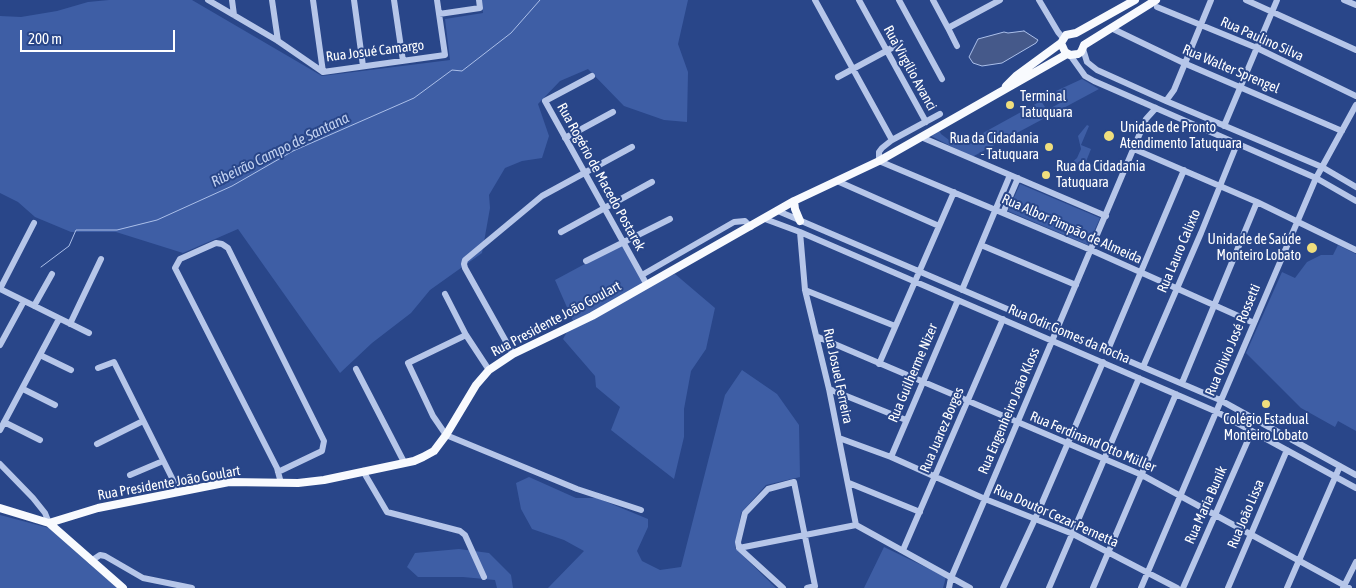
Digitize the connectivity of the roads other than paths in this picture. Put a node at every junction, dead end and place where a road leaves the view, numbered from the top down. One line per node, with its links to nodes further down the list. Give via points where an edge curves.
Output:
1 (208, 0): 25 (street, Rua Josué Camargo)
2 (232, 0): 25 (street)
3 (272, 0): 31 (street)
4 (313, 0): 43 (street)
5 (354, 0): 41 (street)
6 (394, 0): 39 (street)
7 (437, 0): 24 (street)
8 (479, 0): 24 (street, via 480,8)
9 (815, 0): 42 (street)
10 (859, 0): 36 (street, Rua Virgílio Avanci)
11 (899, 0): 46 (street)
12 (934, 0): 27 (street)
13 (1000, 0): 27 (street)
14 (1039, 0): 30 (street)
15 (1135, 0): 29 (main road, Rua Presidente João Goulart)
16 (1211, 0): 26 (street)
17 (1246, 0): 23 (street)
18 (1278, 0): 23 (street)
19 (1344, 0): 22 (street)
20 (1148, 3): 21 (main road, Rua Presidente João Goulart); 28 (main road, Rua Presidente João Goulart)
21 (1156, 4): 26 (street, Rua Paulino Silva)
22 (1356, 5)
23 (1273, 11): 35 (street); 37 (street)
24 (439, 14): 39 (street, Rua Josué Camargo, via 445,55)
25 (234, 15): 31 (street, Rua Josué Camargo)
26 (1201, 25): 35 (street, Rua Paulino Silva); 40 (street)
27 (948, 28): 33 (street)
28 (1111, 28): 34 (main road, Rua Presidente João Goulart); 40 (street, Rua Walter Sprengel)
29 (1076, 33): 30 (main road, Rua Presidente João Goulart, via 1069,33); 34 (main road, via 1082,38)
30 (1062, 40): 38 (main road, via 1063,49); 48 (main road, Rua Presidente João Goulart)
31 (278, 41): 43 (street, Rua Josué Camargo)
32 (900, 43): 36 (street)
33 (957, 46)
34 (1083, 47): 38 (main road, Rua Presidente João Goulart, via 1078,54); 50 (street, via 1087,62 1097,70)
35 (1256, 48): 47 (street); 49 (street, Rua Paulino Silva)
36 (886, 50): 42 (street); 56 (street, Rua Virgílio Avanci)
37 (1356, 50)
38 (1069, 54): 48 (main road, Rua Presidente João Goulart); 52 (street, via 1085,76)
39 (403, 61): 41 (street, Rua Josué Camargo)
40 (1186, 64): 47 (street, Rua Walter Sprengel); 50 (street)
41 (363, 66): 43 (street, Rua Josué Camargo)
42 (852, 69): 45 (street); 62 (street)
43 (323, 72)
44 (592, 76): 61 (street, Rua Rogério de Macedo Postarek, via 545,101)
45 (838, 77)
46 (942, 79)
47 (1240, 87): 58 (street); 59 (street, Rua Walter Sprengel)
48 (998, 94): 60 (main road, Rua Presidente João Goulart)
49 (1356, 96)
50 (1166, 101): 54 (street)
51 (1356, 105): 59 (street, Rua Olivio José Rossetti)
52 (1156, 108): 57 (street); 65 (street, Rua Engenheiro João Kloss, via 1146,119)
53 (614, 112): 61 (street)
54 (1194, 113): 57 (street); 58 (street)
55 (940, 114): 56 (street)
56 (926, 122): 62 (street)
57 (1190, 123): 63 (street)
58 (1224, 126): 67 (street)
59 (1342, 131): 67 (street, Rua Olivio José Rossetti)
60 (921, 137): 66 (main road, Rua Presidente João Goulart); 70 (street)
61 (565, 138): 69 (street, Rua Rogério de Macedo Postarek)
62 (892, 140): 66 (street, via 879,152)
63 (1238, 144): 72 (street); 75 (street, Rua Lauro Calixto)
64 (632, 147): 69 (street)
65 (1134, 149): 68 (street); 85 (street, Rua Engenheiro João Kloss)
66 (879, 161): 73 (main road, Rua Presidente João Goulart); 77 (street, Rua Albor Pimpão de Almeida)
67 (1322, 167): 72 (street, Rua Olivio José Rossetti); 76 (street)
68 (1184, 170): 75 (street); 102 (street)
69 (584, 173): 81 (street, Rua Rogério de Macedo Postarek); 129 (street, via 542,196 465,260 465,268)
70 (1010, 175): 71 (street); 82 (street)
71 (1018, 178): 84 (street); 85 (street)
72 (1316, 178): 78 (street); 89 (street, Rua Olivio José Rossetti)
73 (837, 181): 79 (main road, Rua Presidente João Goulart); 91 (street)
74 (652, 182): 81 (street)
75 (1220, 186): 80 (street); 109 (street, Rua Lauro Calixto)
76 (1356, 187)
77 (954, 192): 82 (street, Rua Albor Pimpão de Almeida); 91 (street)
78 (1356, 201)
79 (794, 202): 83 (main road, Rua Presidente João Goulart); 88 (main road)
80 (1257, 202): 89 (street); 115 (street)
81 (603, 208): 93 (street); 95 (street, Rua Rogério de Macedo Postarek)
82 (995, 209): 84 (street, Rua Albor Pimpão de Almeida); 96 (street)
83 (778, 211): 87 (main road, Rua Presidente João Goulart); 88 (street, Rua Odir Gomes da Rocha)
84 (1003, 212): 97 (street, Rua Albor Pimpão de Almeida)
85 (1106, 216): 97 (street, Rua Engenheiro João Kloss)
86 (670, 219): 95 (street)
87 (765, 219): 92 (main road, Rua Presidente João Goulart); 94 (street, Rua Odir Gomes da Rocha)
88 (800, 221): 101 (street, Rua Odir Gomes da Rocha)
89 (1298, 222): 98 (street); 119 (street, Rua Olivio José Rossetti)
90 (34, 223): 108 (street)
91 (938, 226): 101 (street)
92 (751, 227): 104 (street, via 745,221 734,222); 106 (main road, Rua Presidente João Goulart)
93 (561, 232)
94 (800, 232): 105 (street, Rua Odir Gomes da Rocha); 110 (street, Rua Josuel Ferreira)
95 (622, 242): 100 (street); 104 (street, Rua Rogério de Macedo Postarek)
96 (981, 244): 107 (street); 111 (street)
97 (1091, 250): 102 (street, Rua Albor Pimpão de Almeida); 107 (street, Rua Engenheiro João Kloss)
98 (1356, 250)
99 (101, 259): 120 (street)
100 (586, 262)
101 (918, 271): 105 (street); 111 (street, Rua Odir Gomes da Rocha)
102 (1141, 273): 109 (street, Rua Albor Pimpão de Almeida); 128 (street)
103 (52, 274): 116 (street)
104 (642, 275): 106 (street, Rua Rogério de Macedo Postarek)
105 (914, 281): 113 (street, Rua Odir Gomes da Rocha); 121 (street)
106 (647, 285): 129 (main road, Rua Presidente João Goulart)
107 (1076, 285): 122 (street, Rua Engenheiro João Kloss)
108 (0, 289): 114 (street)
109 (1177, 289): 115 (street, Rua Albor Pimpão de Almeida); 133 (street, Rua Lauro Calixto)
110 (805, 290): 121 (street); 125 (street, Rua Josuel Ferreira)
111 (962, 290): 122 (street, Rua Odir Gomes da Rocha)
112 (446, 294): 124 (street)
113 (958, 300): 118 (street, Rua Odir Gomes da Rocha); 139 (street, Rua Guilherme Nizer)
114 (24, 301): 116 (street); 127 (street)
115 (1215, 304): 119 (street, Rua Albor Pimpão de Almeida); 140 (street)
116 (34, 306): 117 (street)
117 (59, 318): 120 (street); 130 (street)
118 (1003, 319): 126 (street, Rua Odir Gomes da Rocha); 144 (street, Rua Juarez Borges)
119 (1254, 323): 145 (street, Rua Olivio José Rossetti)
120 (70, 324): 123 (street)
121 (895, 326): 132 (street)
122 (1056, 330): 126 (street, Rua Engenheiro João Kloss); 128 (street, Rua Odir Gomes da Rocha)
123 (89, 333)
124 (466, 335): 137 (street); 154 (street, via 408,363 433,416)
125 (818, 337): 132 (street, Rua Ferdinand Otto Müller); 142 (street, Rua Josuel Ferreira)
126 (1052, 340): 131 (street, Rua Odir Gomes da Rocha); 151 (street, Rua Engenheiro João Kloss)
127 (0, 345)
128 (1107, 352): 133 (street, Rua Odir Gomes da Rocha)
129 (513, 354): 137 (main road, Rua Presidente João Goulart)
130 (40, 355): 136 (street); 141 (street)
131 (1103, 362): 138 (street, Rua Odir Gomes da Rocha); 158 (street)
132 (879, 364): 139 (street, Rua Ferdinand Otto Müller)
133 (1143, 367): 140 (street, Rua Odir Gomes da Rocha)
134 (98, 368): 149 (street, via 114,362)
135 (356, 369): 163 (street)
136 (71, 370)
137 (489, 370): 154 (main road, Rua Presidente João Goulart, via 476,385)
138 (1139, 378): 143 (street, Rua Odir Gomes da Rocha); 161 (street)
139 (922, 382): 144 (street, Rua Ferdinand Otto Müller); 148 (street, Rua Guilherme Nizer)
140 (1182, 383): 145 (street, Rua Odir Gomes da Rocha)
141 (23, 388): 146 (street); 150 (street)
142 (829, 389): 148 (street); 155 (street, Rua Josuel Ferreira)
143 (1176, 394): 147 (street, Rua Odir Gomes da Rocha); 169 (street)
144 (967, 400): 151 (street, Rua Ferdinand Otto Müller); 171 (street, Rua Juarez Borges)
145 (1220, 400): 147 (street, Rua Olivio José Rossetti); 165 (street, Rua Odir Gomes da Rocha)
146 (55, 406)
147 (1217, 412): 153 (street, Rua Odir Gomes da Rocha); 177 (street, Rua Olivio José Rossetti)
148 (906, 420): 160 (street, Rua Guilherme Nizer)
149 (143, 421): 157 (street); 162 (street)
150 (4, 422): 152 (street); 156 (street)
151 (1017, 423): 158 (street, Rua Ferdinand Otto Müller); 178 (street, Rua Engenheiro João Kloss)
152 (0, 430)
153 (1252, 431): 159 (street, Rua Odir Gomes da Rocha); 182 (street, Rua Maria Bunik)
154 (446, 435): 163 (main road, Rua Presidente João Goulart, via 434,451 414,461); 180 (street, via 577,489)
155 (839, 438): 160 (street, Rua Doutor Cezar Pernetta); 174 (street, Rua Josuel Ferreira)
156 (40, 440)
157 (97, 444)
158 (1068, 444): 161 (street, Rua Ferdinand Otto Müller); 183 (street)
159 (1287, 450): 172 (street, Rua Odir Gomes da Rocha); 188 (street, Rua João Lissa)
160 (891, 456): 171 (street, Rua Doutor Cezar Pernetta)
161 (1104, 458): 169 (street, Rua Ferdinand Otto Müller); 187 (street)
162 (163, 461): 168 (street); 176 (street)
163 (404, 462): 166 (main road, Rua Presidente João Goulart)
164 (0, 464): 184 (street, via 33,498)
165 (1340, 466): 170 (street, Rua Odir Gomes da Rocha); 172 (street)
166 (363, 471): 173 (main road, Rua Presidente João Goulart, via 298,484); 196 (street, via 387,512 460,530)
167 (278, 472): 167 (street, via 175,268 180,259 216,243 228,248 324,441 322,451); 173 (street)
168 (130, 475)
169 (1141, 475): 177 (street, Rua Ferdinand Otto Müller); 191 (street)
170 (1356, 475)
171 (936, 476): 178 (street, Rua Doutor Cezar Pernetta); 181 (street, Rua Juarez Borges)
172 (1336, 477): 175 (street, Rua Odir Gomes da Rocha); 193 (street)
173 (281, 483): 176 (main road, Rua Presidente João Goulart, via 229,482)
174 (849, 483): 181 (street); 185 (street, Rua Josuel Ferreira)
175 (1356, 488)
176 (179, 492): 184 (main road, Rua Presidente João Goulart, via 98,508)
177 (1181, 496): 182 (street, Rua Ferdinand Otto Müller); 195 (street, Rua Olivio José Rossetti)
178 (985, 499): 183 (street, Rua Doutor Cezar Pernetta); 197 (street, Rua Engenheiro João Kloss)
179 (0, 508): 184 (main road)
180 (641, 510)
181 (920, 512): 190 (street, Rua Juarez Borges)
182 (1215, 516): 188 (street, Rua Ferdinand Otto Müller); 210 (street, Rua Maria Bunik)
183 (1035, 519): 187 (street, Rua Doutor Cezar Pernetta); 205 (street)
184 (49, 523): 192 (main road)
185 (856, 525): 186 (street); 190 (street)
186 (805, 534): 189 (street); 189 (street, via 794,482 768,489 745,513); 202 (street, via 815,586)
187 (1073, 534): 191 (street, Rua Doutor Cezar Pernetta); 206 (street)
188 (1250, 534): 193 (street, Rua Ferdinand Otto Müller); 211 (street, Rua João Lissa)
189 (739, 548): 201 (street)
190 (903, 550): 197 (street)
191 (1108, 552): 195 (street, Rua Doutor Cezar Pernetta); 207 (street)
192 (91, 561): 199 (main road); 200 (street, via 100,555 105,556 142,578)
193 (1298, 561): 198 (street, Rua Ferdinand Otto Müller); 212 (street)
194 (1356, 562): 198 (street)
195 (1148, 572): 208 (street, Rua Olivio José Rossetti); 209 (street, Rua Doutor Cezar Pernetta)
196 (484, 577)
197 (951, 578): 203 (street, Rua Engenheiro João Kloss); 204 (street)
198 (1346, 587)
199 (123, 588)
200 (192, 588)
201 (783, 588)
202 (807, 588)
203 (949, 588)
204 (970, 588)
205 (1003, 588)
206 (1049, 588)
207 (1093, 588)
208 (1141, 588)
209 (1177, 588)
210 (1182, 588)
211 (1228, 588)
212 (1287, 588)

